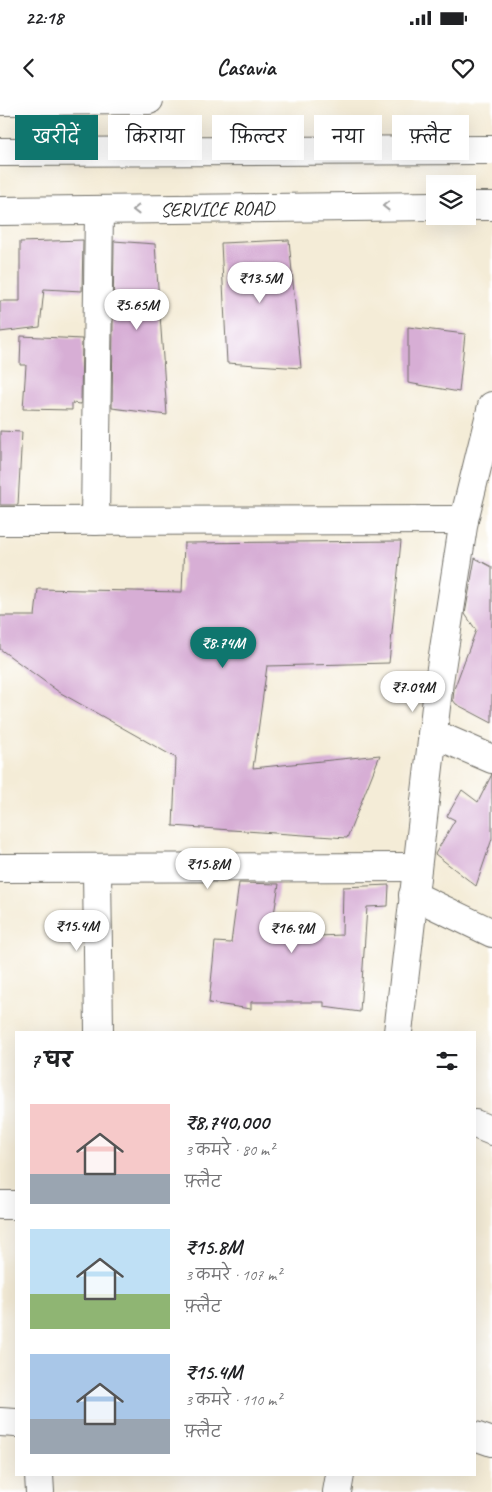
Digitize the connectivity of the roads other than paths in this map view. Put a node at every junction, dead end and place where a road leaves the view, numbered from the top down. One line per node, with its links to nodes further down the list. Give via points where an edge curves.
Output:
1 (149, 100): 2 (main road)
2 (0, 101)
3 (492, 150): 4 (main road)
4 (0, 152)
5 (426, 206): 8 (main road, SERVICE ROAD, one-way to 8)
6 (476, 206): 7 (main road)
7 (492, 206)
8 (99, 210): 9 (main road, SERVICE ROAD); 12 (main road)
9 (0, 211)
10 (492, 406): 11 (main road)
11 (464, 520): 12 (main road); 14 (main road)
12 (95, 521): 13 (main road)
13 (0, 522)
14 (432, 732): 15 (main road); 16 (main road)
15 (492, 759)
16 (417, 867): 18 (main road); 19 (main road)
17 (0, 868): 18 (main road)
18 (97, 870): 21 (main road)
19 (413, 895): 20 (main road); 22 (main road)
20 (492, 933)
21 (100, 1031)
22 (398, 1031)
23 (476, 1124): 24 (main road)
24 (492, 1131)
25 (0, 1206): 26 (main road)
26 (15, 1206)
27 (0, 1422): 28 (main road)
28 (15, 1423)
29 (476, 1436): 30 (main road)
30 (492, 1442)
31 (39, 1476): 33 (main road)
32 (340, 1476): 34 (main road)
33 (40, 1492)
34 (337, 1492)

